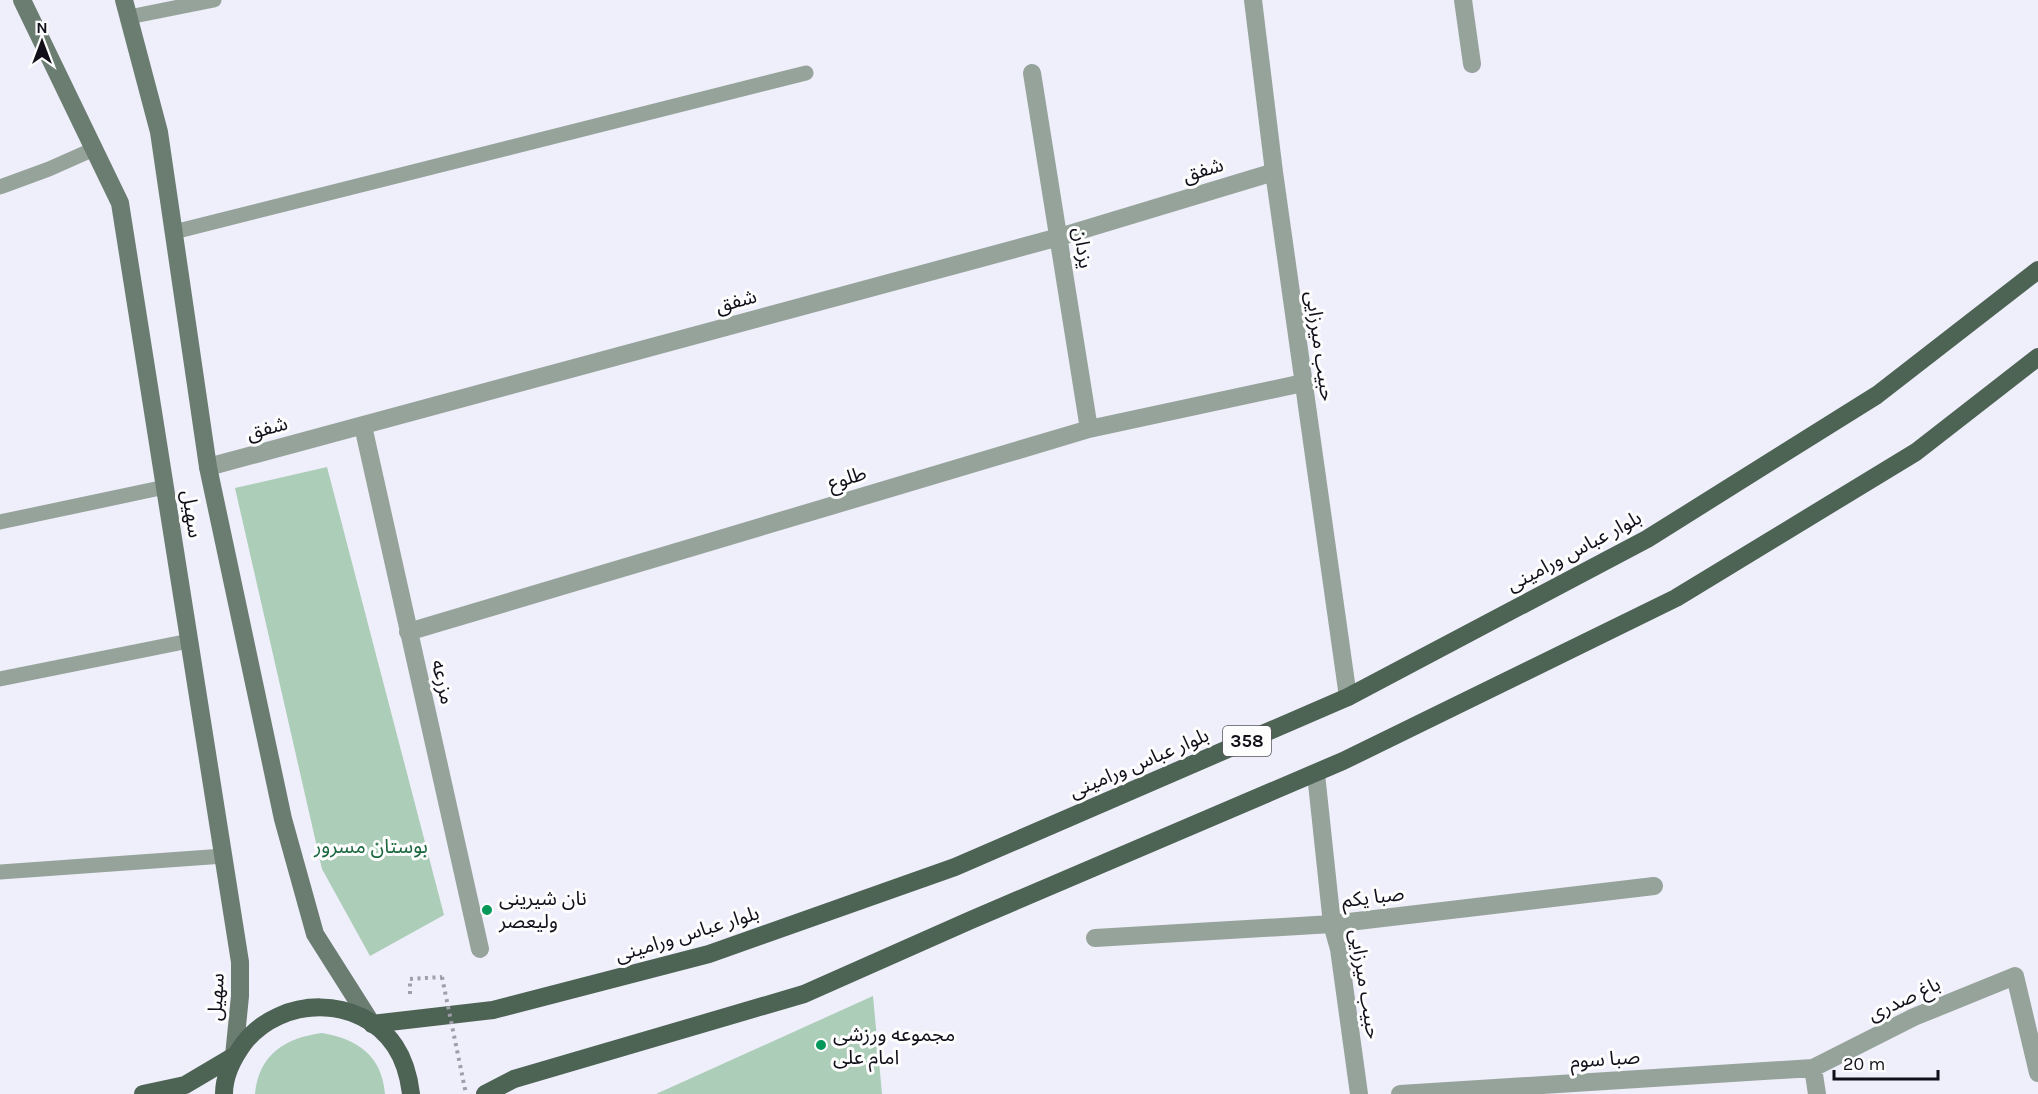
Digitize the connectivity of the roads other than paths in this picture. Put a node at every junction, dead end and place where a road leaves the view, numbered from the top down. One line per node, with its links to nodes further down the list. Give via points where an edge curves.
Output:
1 (22, 0): 9 (main road, سهیل)
2 (214, 0): 5 (lane)
3 (1253, 0): 10 (street, حبیب میرزایی)
4 (1463, 0): 6 (street)
5 (126, 8): 12 (main road, سهیل, via 159,132)
6 (1472, 64)
7 (806, 74): 12 (lane)
8 (1032, 74): 13 (street, یزدان)
9 (94, 149): 11 (lane); 20 (main road, سهیل, via 120,203)
10 (1274, 172): 13 (street, شفق); 16 (street, حبیب میرزایی)
11 (0, 187)
12 (174, 232): 19 (main road, سهیل)
13 (1059, 237): 17 (street, شفق); 18 (street, یزدان)
14 (2038, 270): 25 (main road, بلوار عباس ورامینی / 358, via 1877,395 1647,538)
15 (2038, 357): 26 (main road, via 1916,452 1676,598)
16 (1303, 383): 18 (street, طلوع); 25 (street, حبیب میرزایی)
17 (363, 426): 19 (street, شفق); 22 (street, مزرعه)
18 (1089, 429): 22 (street, طلوع)
19 (208, 467): 33 (main road, سهیل, via 283,819 315,934)
20 (165, 487): 21 (lane); 23 (main road, سهیل)
21 (0, 522)
22 (408, 632): 32 (street, مزرعه)
23 (189, 641): 24 (lane); 27 (main road, سهیل)
24 (0, 679)
25 (1348, 697): 33 (main road, بلوار عباس ورامینی / 358, via 955,867 709,954 494,1010)
26 (1316, 774): 30 (street, حبیب میرزایی); 40 (main road, via 804,994 514,1079)
27 (224, 856): 28 (lane); 34 (main road, سهیل, via 240,962)
28 (0, 872)
29 (1654, 886): 30 (street, صبا یکم)
30 (1332, 924): 31 (street, صبا یکم); 41 (street, حبیب میرزایی)
31 (1095, 938)
32 (480, 949)
33 (372, 1023): 34 (main road, via 344,1010 312,1006 280,1014 254,1031); 39 (main road, via 395,1046 408,1074)
34 (234, 1056): 37 (main road, via 185,1084); 38 (main road)
35 (1813, 1068): 36 (street, باغ صدری, via 1914,1017 2015,976); 42 (street, صبا سوم); 43 (street)
36 (2038, 1073)
37 (143, 1094)
38 (224, 1094)
39 (411, 1094)
40 (486, 1094)
41 (1359, 1094)
42 (1400, 1094)
43 (1816, 1094)

